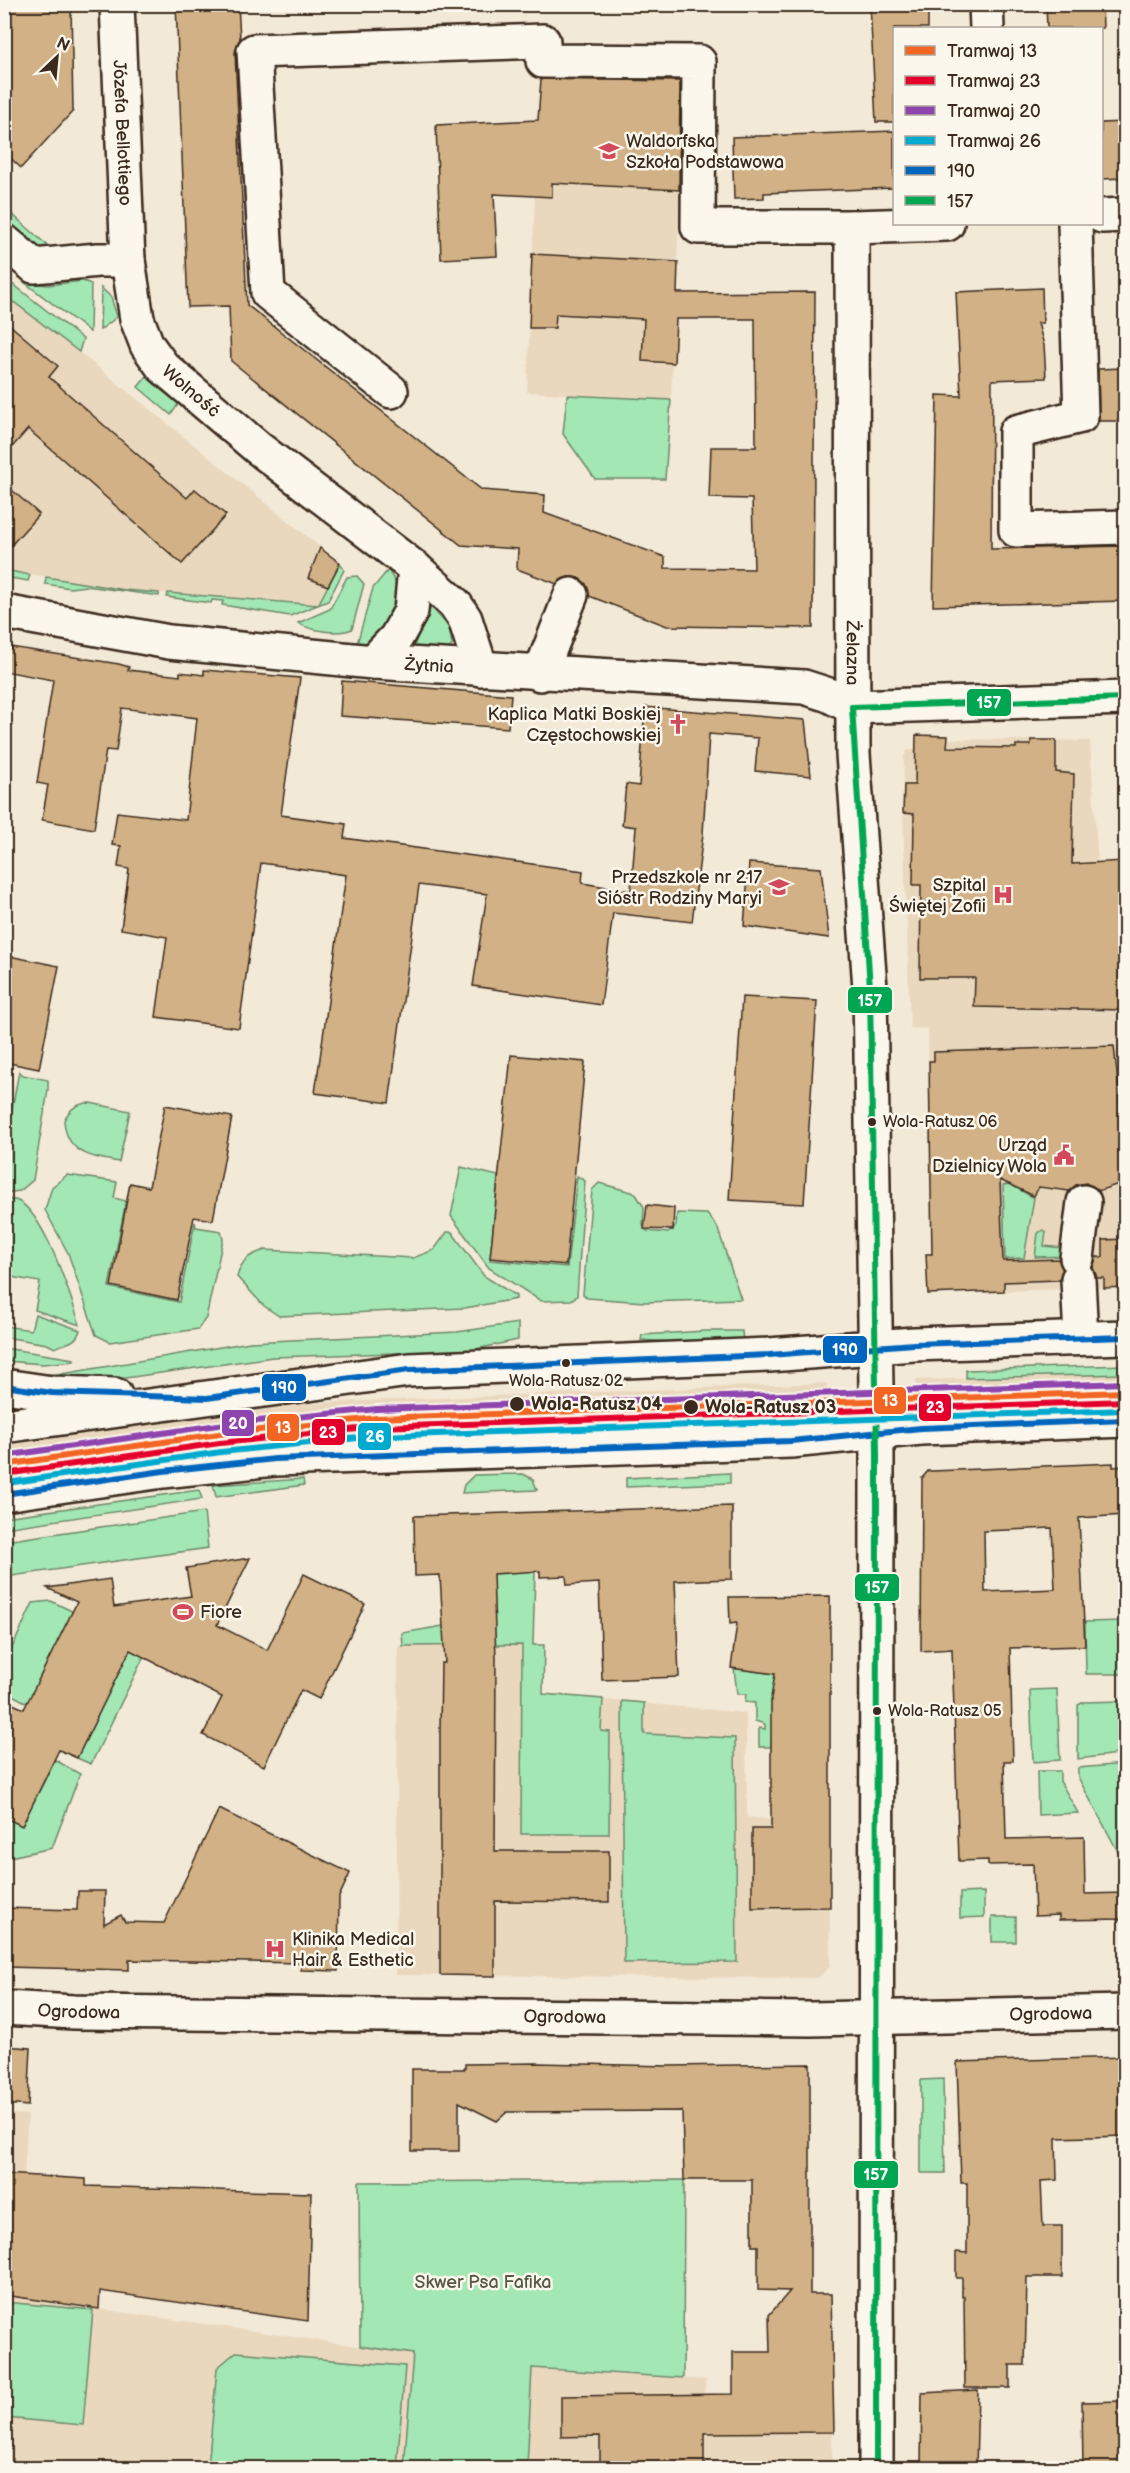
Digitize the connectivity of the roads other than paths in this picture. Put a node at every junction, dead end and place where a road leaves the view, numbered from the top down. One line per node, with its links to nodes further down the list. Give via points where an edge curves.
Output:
1 (117, 4): 10 (street, Józefa Bellottiego)
2 (986, 4): 3 (street)
3 (987, 27)
4 (1125, 215): 5 (street)
5 (1103, 216)
6 (915, 225): 8 (street)
7 (1075, 225): 12 (street, via 1081,416 1016,432 1017,530)
8 (852, 227): 11 (street, via 698,227 699,62 543,61 543,41 254,51 268,293); 20 (street, Żelazna)
9 (4, 241): 10 (street, via 34,266)
10 (128, 260): 13 (street, Wolność, via 137,320 147,345 163,367 258,448)
11 (391, 392)
12 (1125, 527)
13 (415, 568): 16 (street, via 411,611 396,638); 17 (street, Wolność, via 455,604 465,619)
14 (571, 595): 18 (street)
15 (4, 612): 16 (street, Żytnia, via 169,642)
16 (372, 662): 17 (street, Żytnia)
17 (481, 669): 18 (street, Żytnia)
18 (540, 674): 20 (street, Żytnia, via 804,687)
19 (1125, 698): 20 (street)
20 (852, 707): 24 (street, Żelazna, via 870,988)
21 (1084, 1202): 23 (street, via 1077,1268)
22 (1125, 1337): 23 (street)
23 (1081, 1338): 24 (street)
24 (874, 1347): 26 (street, via 409,1370); 29 (street, Żelazna)
25 (4, 1386): 26 (street, via 52,1393)
26 (207, 1398): 28 (street)
27 (1125, 1420): 29 (street)
28 (4, 1426)
29 (876, 1433): 30 (street, via 781,1442 259,1461); 33 (street, Żelazna)
30 (4, 1494)
31 (4, 2008): 33 (street, Ogrodowa, via 86,2012)
32 (1125, 2012): 33 (street, Ogrodowa)
33 (876, 2017): 34 (street, Żelazna)
34 (876, 2469)

